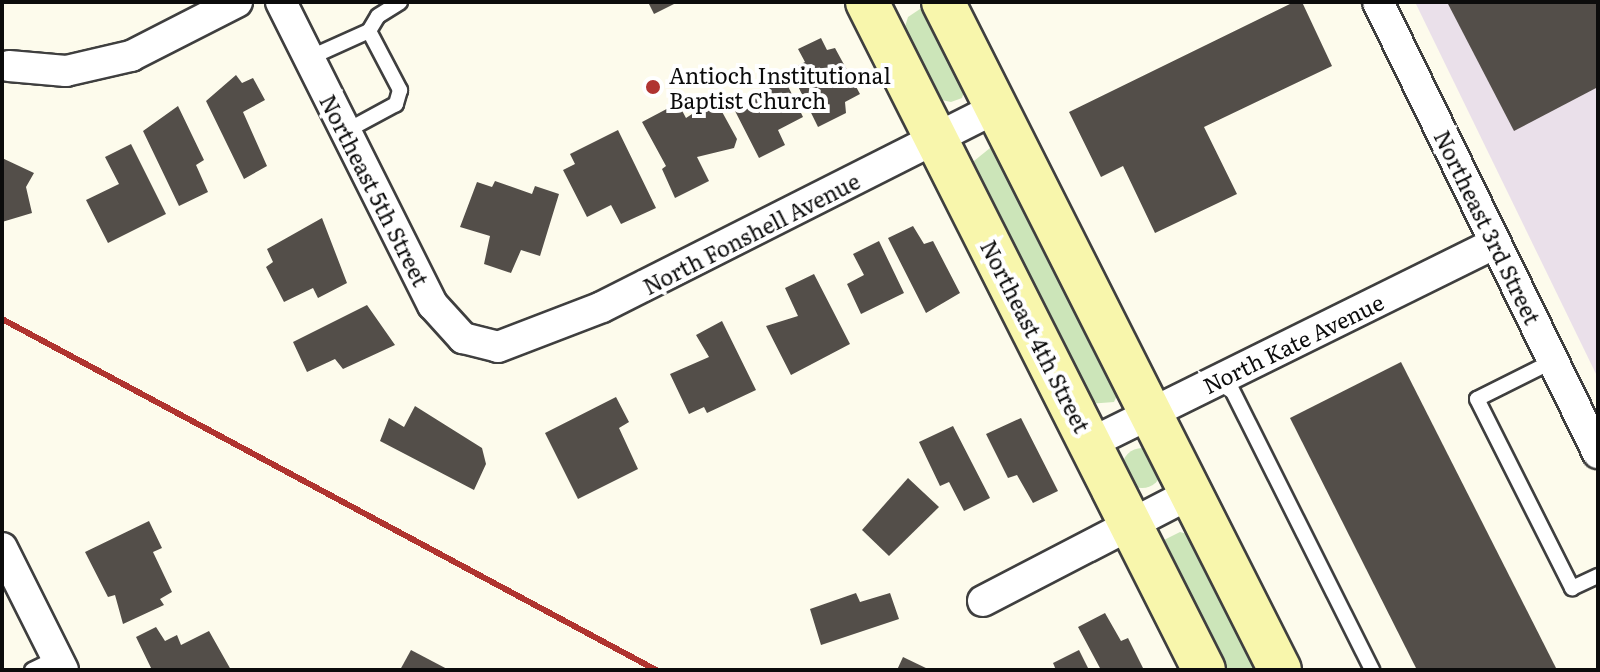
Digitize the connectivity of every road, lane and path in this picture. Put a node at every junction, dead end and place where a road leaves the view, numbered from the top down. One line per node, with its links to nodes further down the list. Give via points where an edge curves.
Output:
1 (237, 2): 9 (street, via 131,56 66,71)
2 (281, 2): 8 (street, Northeast 5th Street)
3 (400, 2): 7 (lane, via 378,16)
4 (943, 2): 10 (main road)
5 (1378, 2): 13 (street, Northeast 3rd Street)
6 (869, 3): 12 (main road, Northeast 4th Street)
7 (369, 31): 8 (lane); 11 (lane, via 400,90 396,104)
8 (309, 58): 11 (street, Northeast 5th Street)
9 (9, 66)
10 (998, 107): 12 (street, North Fonshell Avenue); 17 (main road)
11 (346, 131): 14 (street, Northeast 5th Street, via 433,305 463,338)
12 (936, 139): 14 (street, North Fonshell Avenue, via 602,307); 18 (main road, Northeast 4th Street)
13 (1495, 243): 15 (street, Northeast 3rd Street); 16 (street, North Kate Avenue)
14 (498, 347)
15 (1553, 361): 19 (street, Northeast 3rd Street); 23 (lane, via 1477,399 1572,588)
16 (1225, 376): 17 (street, North Kate Avenue); 28 (lane)
17 (1152, 413): 18 (street, North Kate Avenue); 20 (main road)
18 (1091, 443): 21 (main road, Northeast 4th Street)
19 (1598, 453)
20 (1191, 493): 21 (street); 27 (main road)
21 (1131, 524): 24 (street); 26 (main road, Northeast 4th Street)
22 (2, 548): 25 (street)
23 (1598, 576)
24 (983, 601)
25 (51, 666)
26 (1204, 670)
27 (1280, 670)
28 (1372, 670)

